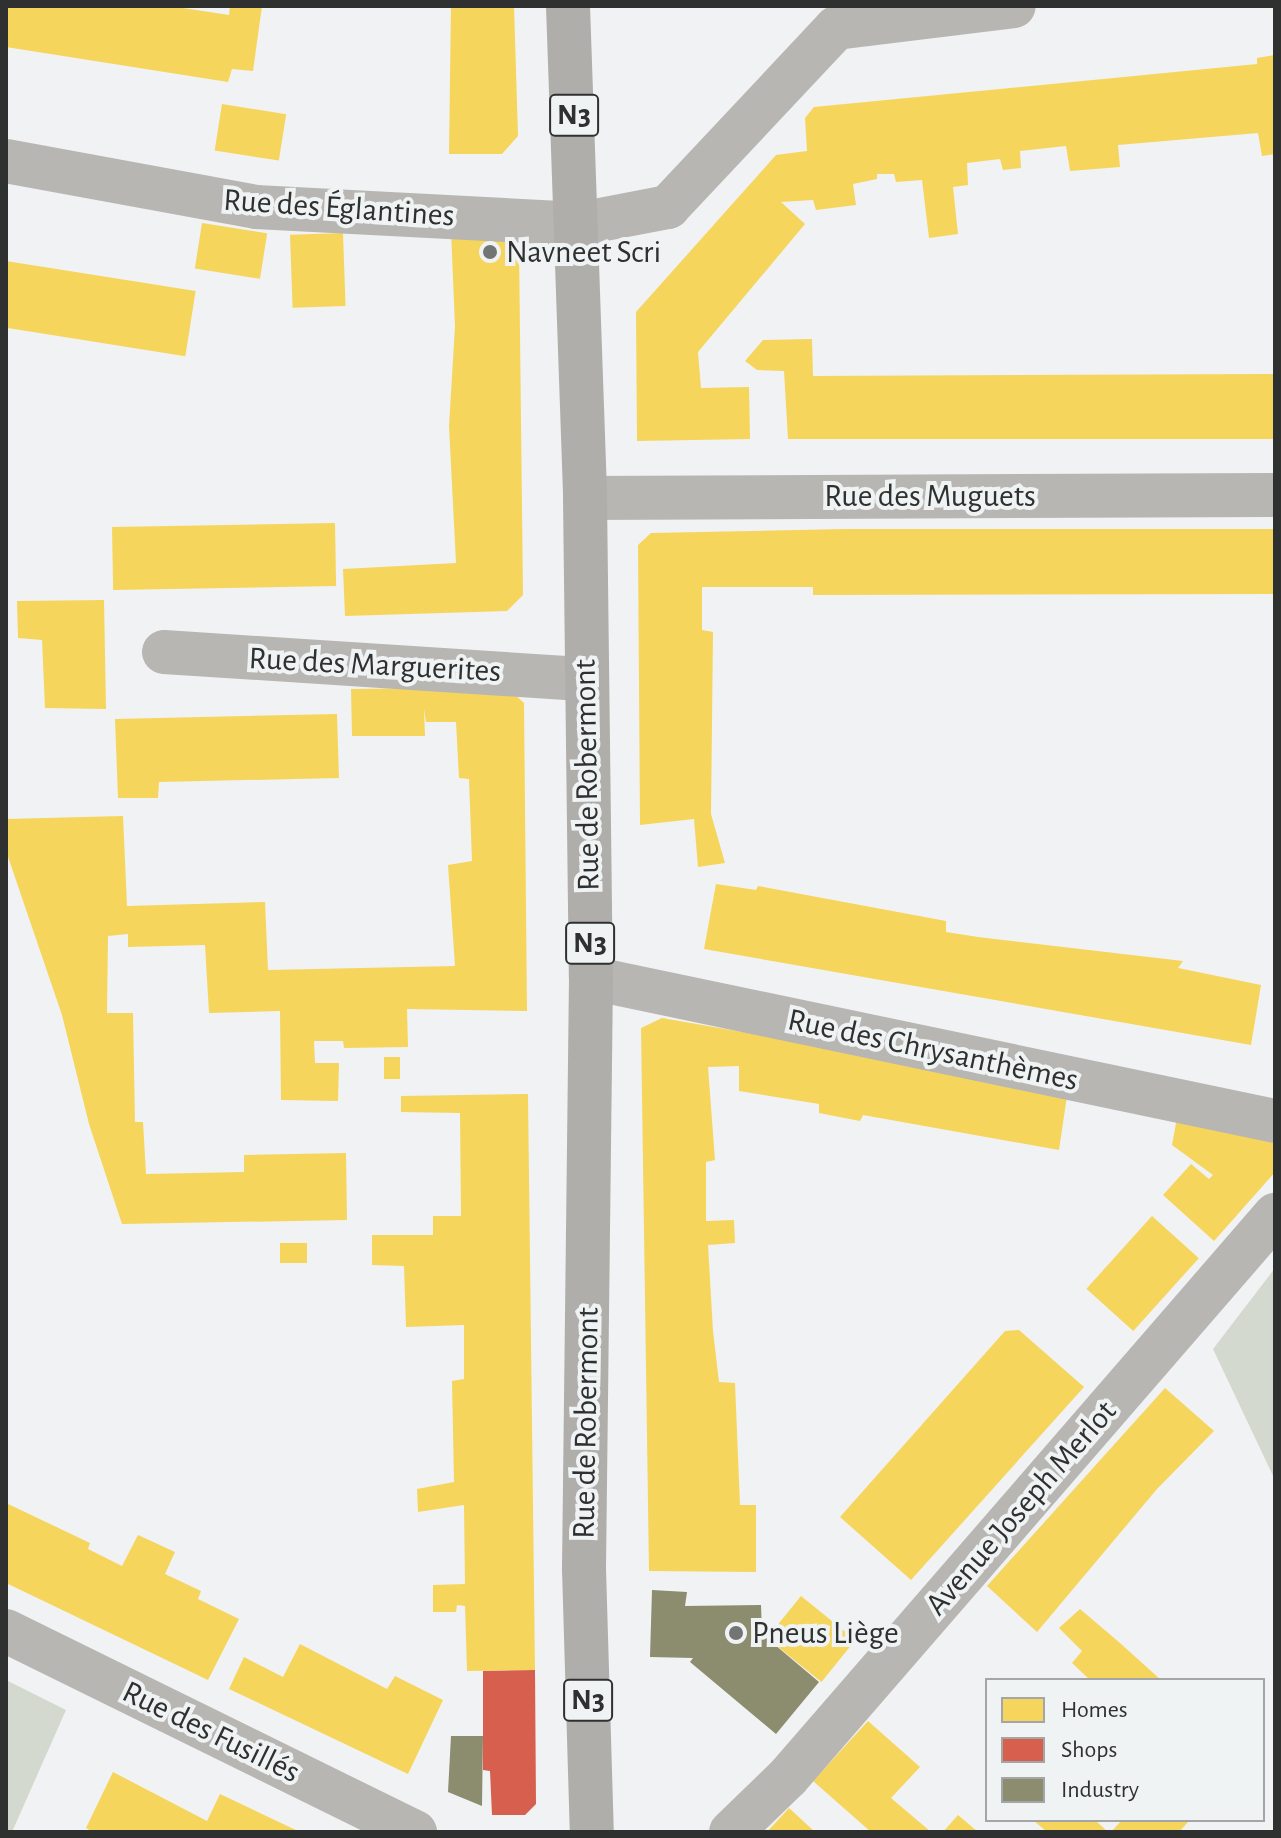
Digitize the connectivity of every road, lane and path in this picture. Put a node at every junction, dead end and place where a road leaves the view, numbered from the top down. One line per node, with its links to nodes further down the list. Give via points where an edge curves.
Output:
1 (568, 6): 5 (main road, Rue de Robermont / N3)
2 (1014, 6): 3 (street)
3 (823, 17): 5 (street, Rue des Églantines, via 668,207)
4 (6, 161): 5 (street, Rue des Églantines, via 256,207)
5 (579, 224): 7 (main road, Rue de Robermont / N3)
6 (1275, 495): 7 (street, Rue des Muguets)
7 (585, 498): 9 (main road, Rue de Robermont / N3)
8 (164, 652): 9 (street, Rue des Marguerites)
9 (585, 679): 10 (main road, Rue de Robermont / N3)
10 (591, 978): 11 (street, Rue des Chrysanthèmes); 15 (main road, Rue de Robermont / N3, via 584,1569)
11 (1275, 1121)
12 (1275, 1215): 16 (street, Avenue Joseph Merlot, via 788,1777)
13 (6, 1631): 14 (street, Rue des Fusillés)
14 (415, 1832)
15 (592, 1832)
16 (731, 1832)

